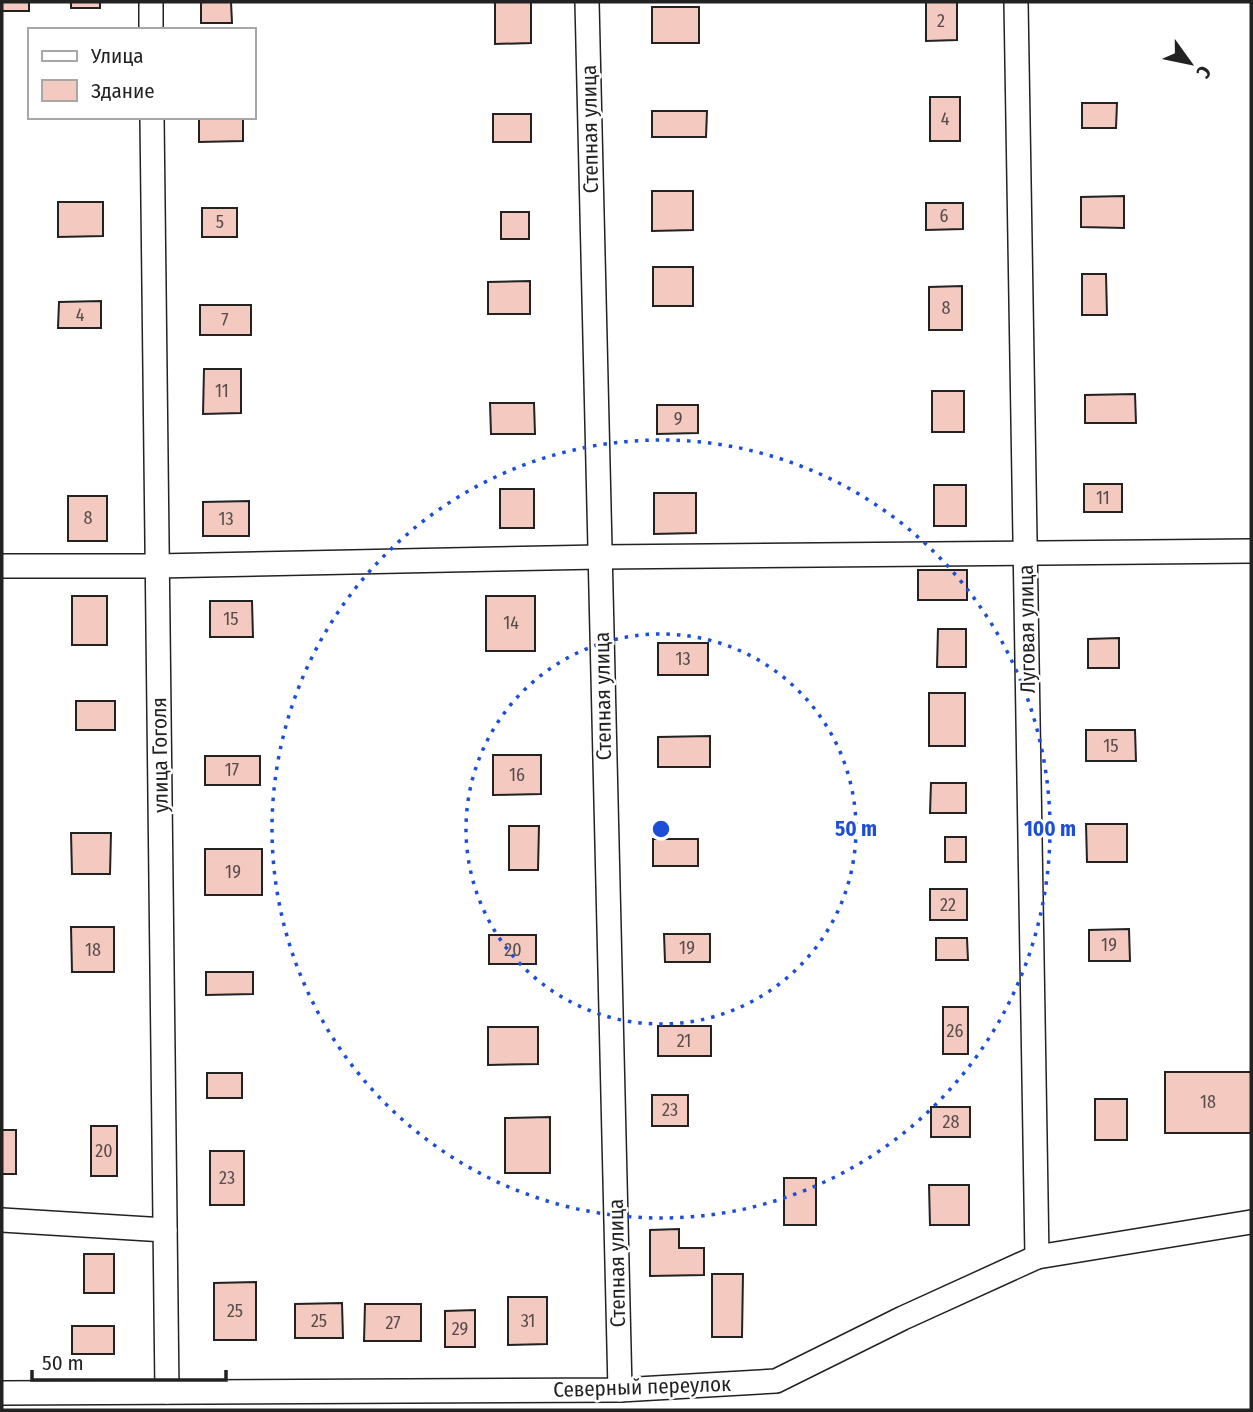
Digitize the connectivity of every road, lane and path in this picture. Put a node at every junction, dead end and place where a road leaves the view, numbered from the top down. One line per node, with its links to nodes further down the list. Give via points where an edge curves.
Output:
1 (151, 2): 4 (street)
2 (587, 2): 8 (street, Степная улица)
3 (1016, 2): 7 (street, Луговая улица)
4 (151, 28)
5 (152, 119): 10 (street, улица Гоголя)
6 (1251, 551): 7 (street)
7 (1026, 552): 8 (street); 14 (street, Луговая улица)
8 (600, 557): 10 (street); 15 (street, Степная улица)
9 (2, 566): 10 (street)
10 (157, 566): 13 (street, улица Гоголя)
11 (2, 1220): 13 (street)
12 (1251, 1222): 14 (street, Северный переулок)
13 (165, 1230): 16 (street, улица Гоголя)
14 (1037, 1257): 15 (street, Северный переулок, via 776,1381)
15 (620, 1391): 16 (street, Северный переулок)
16 (167, 1392): 17 (street, Северный переулок)
17 (2, 1393)

